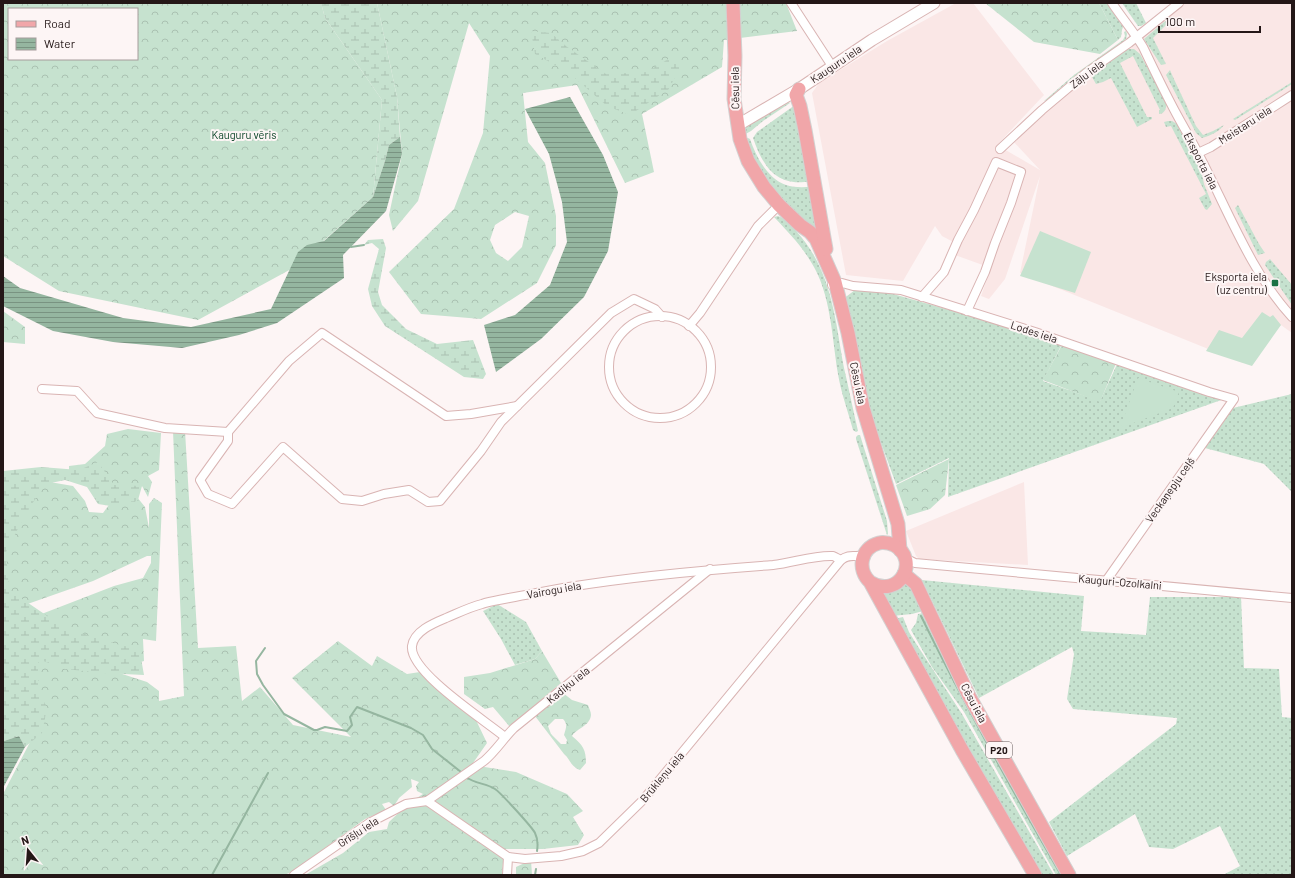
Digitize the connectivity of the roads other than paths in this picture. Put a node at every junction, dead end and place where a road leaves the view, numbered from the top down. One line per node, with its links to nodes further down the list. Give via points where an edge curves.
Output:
1 (733, 3): 10 (main road, Cēsu iela, via 734,98)
2 (790, 3): 7 (street)
3 (934, 3): 7 (main road, Kauguru iela)
4 (1112, 3): 6 (street, Eksporta iela)
5 (1179, 3): 6 (street, Zāļu iela)
6 (1137, 37): 11 (street, Zāļu iela, via 1086,73); 12 (street, Eksporta iela)
7 (832, 66): 8 (main road, Kauguru iela)
8 (799, 89): 10 (main road, Kauguru iela); 15 (main road, via 796,95 805,130)
9 (1292, 95): 12 (street, Meistaru iela)
10 (738, 125): 13 (main road, Cēsu iela, via 748,161)
11 (1000, 149)
12 (1198, 153): 20 (street, Eksporta iela, via 1254,263)
13 (779, 205): 14 (main road, Cēsu iela); 21 (street, via 758,226)
14 (800, 225): 15 (main road, Cēsu iela, via 816,239); 16 (main road, Cēsu iela)
15 (830, 271): 16 (main road, Cēsu iela)
16 (833, 285): 17 (street, Lodes iela, via 842,283 901,290); 27 (main road, Cēsu iela, via 862,432 889,520 892,538)
17 (922, 297): 18 (street, Lodes iela); 18 (street, via 944,272 996,162 1021,172 985,272)
18 (967, 311): 23 (street, Lodes iela)
19 (662, 316): 21 (street); 21 (street, via 634,323 615,343 610,357 609,371 618,397 628,408 642,415 658,419 673,417 688,410 700,399 708,386 711,370 709,354 696,331); 24 (street, via 655,309 634,299 611,313)
20 (1292, 317)
21 (689, 326)
22 (42, 389): 25 (street, via 77,391 97,413 165,428)
23 (1234, 399): 30 (street, Veckaņepju ceļš)
24 (517, 406): 25 (street, via 446,416 322,333 289,361); 25 (street, via 501,422 440,502 428,502 409,490 362,501 342,499 283,447 232,504 208,494 200,480 228,441)
25 (228, 432)
26 (842, 559): 28 (street, via 851,555 860,556); 29 (street, Vairogu iela, via 834,556 778,564); 35 (street, Brūkleņu iela, via 643,800 600,843 583,851 561,856 525,859)
27 (901, 559): 28 (main road, via 885,543 872,546); 30 (street, Kauguri-Ozolkalni, via 916,566 948,566); 31 (main road, via 898,582 879,587); 39 (main road, Cēsu iela / P20, via 916,584 969,696)
28 (863, 560): 31 (main road, via 863,574)
29 (710, 569): 33 (street, Kadiķu iela); 33 (street, Vairogu iela, via 612,580 482,604 441,620 416,636 413,651 425,672 441,688)
30 (1106, 581): 32 (street, Kauguri-Ozolkalni)
31 (870, 582): 38 (main road, P20, via 962,750)
32 (1292, 598)
33 (505, 737): 34 (street, Kadiķu iela, via 490,757)
34 (427, 800): 35 (street); 36 (street, Grīšļu iela, via 406,804 369,823)
35 (508, 857): 37 (street)
36 (294, 875)
37 (507, 875)
38 (1035, 875)
39 (1069, 875)

